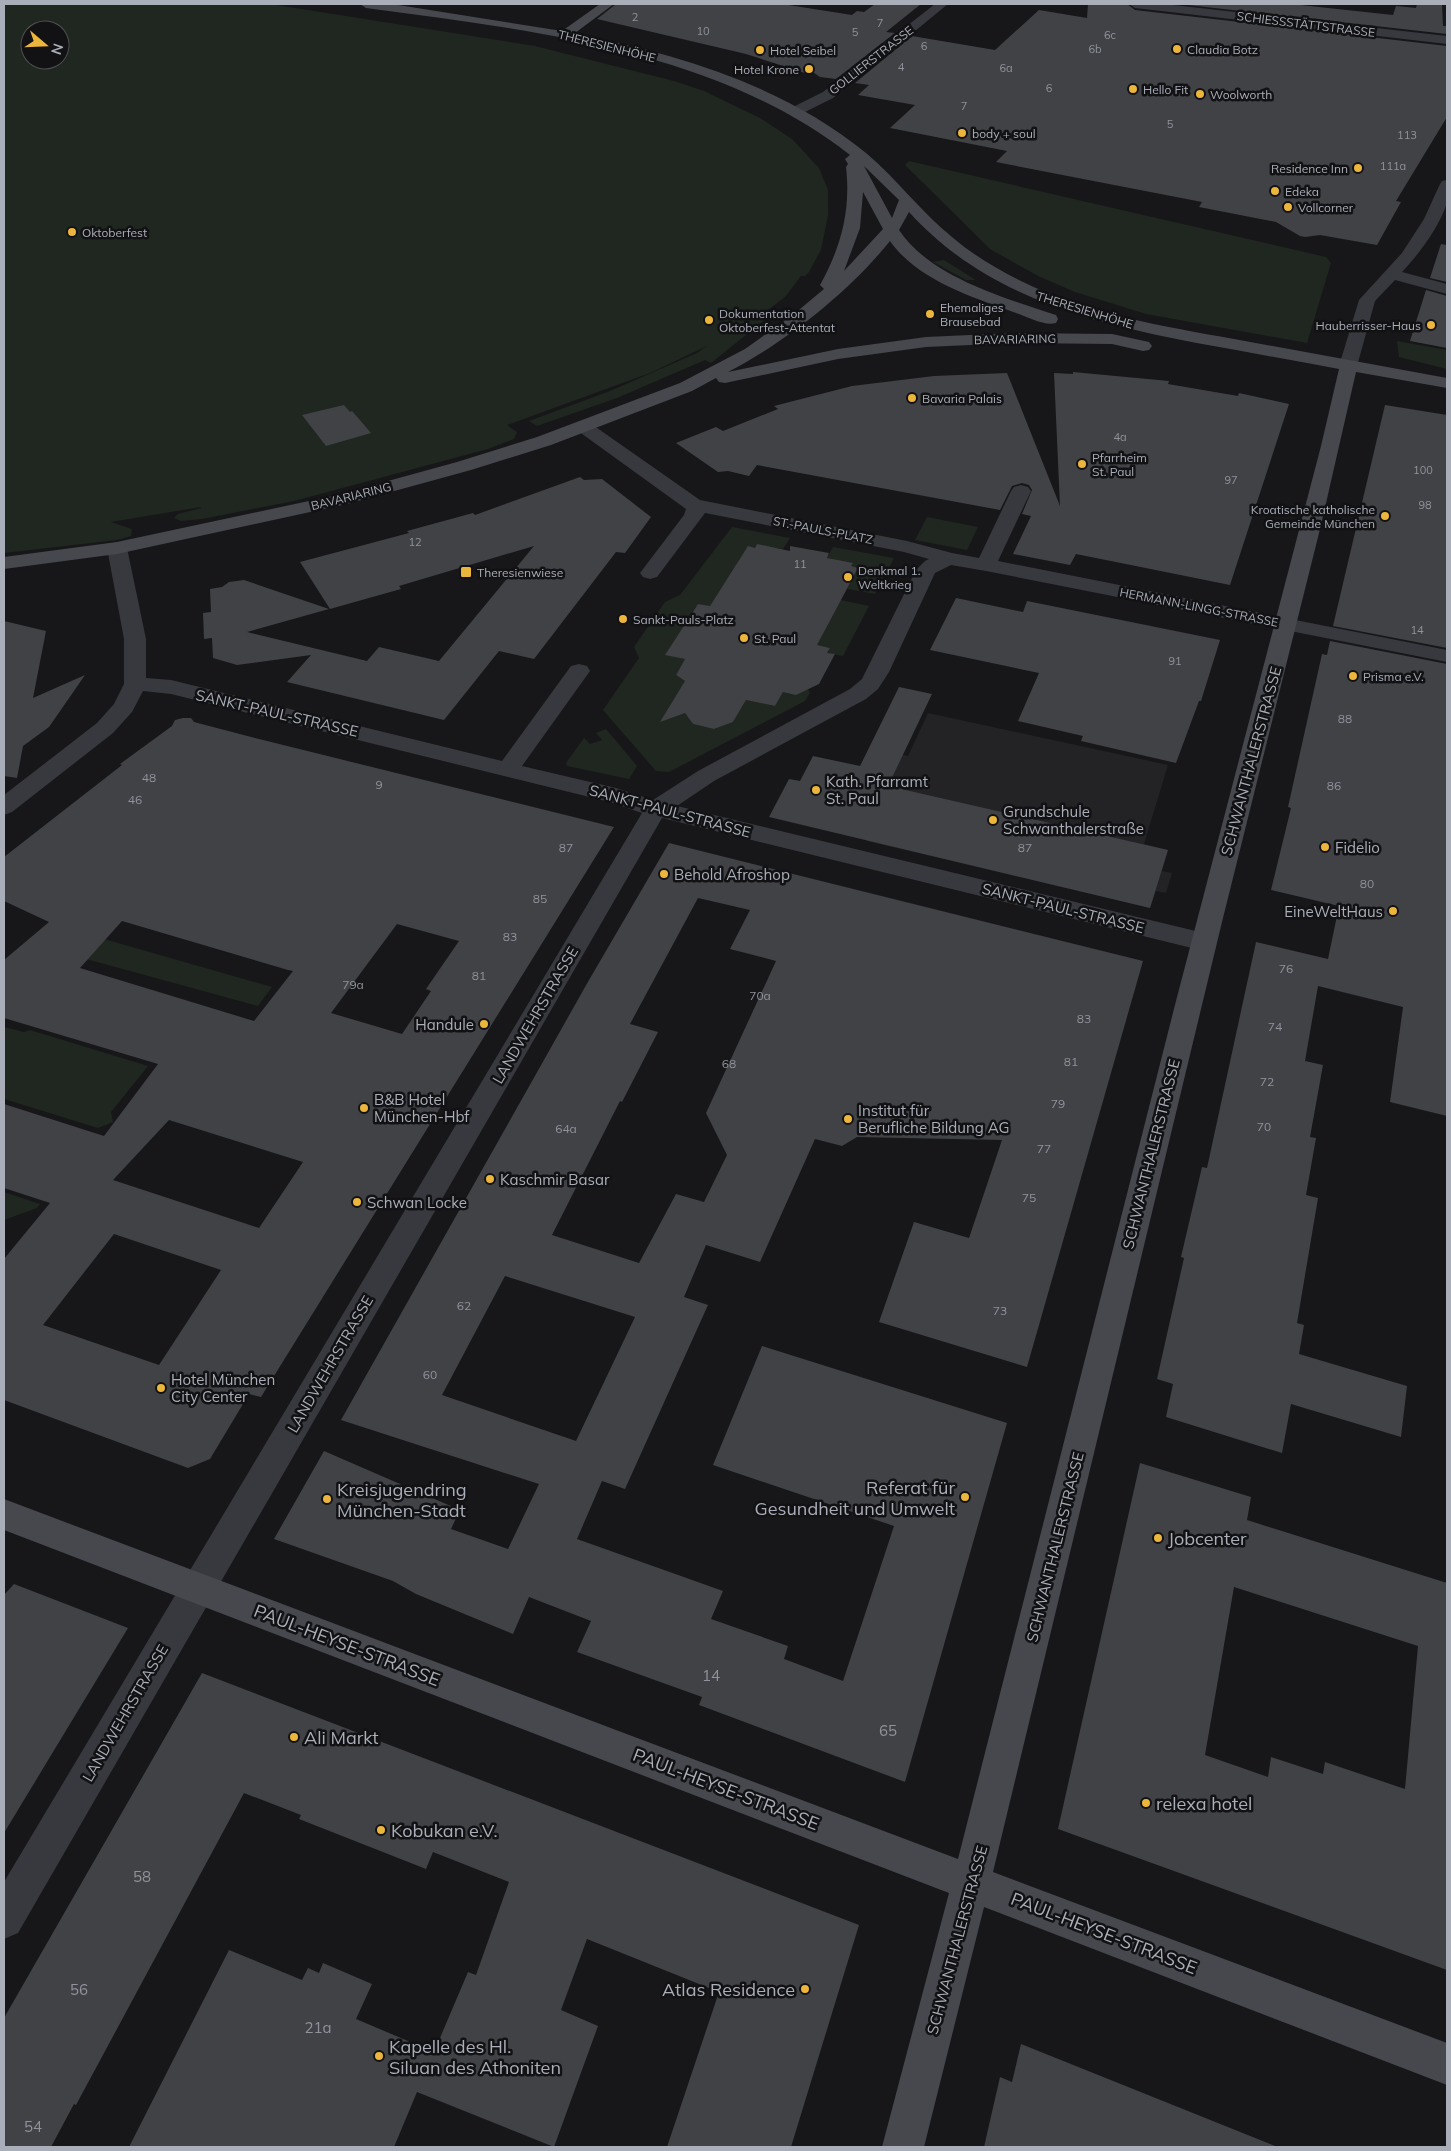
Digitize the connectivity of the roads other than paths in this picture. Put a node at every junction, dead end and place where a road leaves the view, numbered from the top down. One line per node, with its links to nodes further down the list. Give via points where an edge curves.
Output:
1 (366, 4): 5 (main road, THERESIENHÖHE)
2 (608, 4): 5 (main road)
3 (942, 4): 7 (street, GOLLIERSTRASSE, via 828,94)
4 (1135, 4): 6 (street, SCHIESSSTÄTTSTRASSE)
5 (565, 35): 7 (main road, THERESIENHÖHE, via 698,69 752,89)
6 (1447, 40)
7 (796, 111): 8 (main road, THERESIENHÖHE)
8 (834, 136): 9 (main road, THERESIENHÖHE); 11 (main road, THERESIENHÖHE, via 870,164)
9 (852, 158): 12 (main road, THERESIENHÖHE); 13 (main road, BAVARIARING, via 855,214)
10 (1447, 184): 15 (street, SCHWANTHALERSTRASSE, via 1432,219)
11 (906, 201): 12 (main road); 14 (main road, THERESIENHÖHE)
12 (892, 230): 13 (main road); 14 (main road); 17 (main road, BAVARIARING); 18 (main road, THERESIENHÖHE, via 899,242 916,257 956,282 1031,313)
13 (863, 232): 17 (main road, BAVARIARING)
14 (947, 241): 20 (main road, THERESIENHÖHE, via 986,269 1030,292 1080,311)
15 (1393, 274): 16 (street); 20 (street, SCHWANTHALERSTRASSE, via 1367,300)
16 (1447, 289)
17 (817, 304): 23 (main road, BAVARIARING, via 751,353)
18 (1112, 339): 19 (main road, BAVARIARING); 23 (main road, BAVARIARING, via 972,339 892,346 778,366)
19 (1155, 349)
20 (1339, 376): 21 (main road); 22 (main road); 32 (main road, SCHWANTHALERSTRASSE)
21 (1447, 383)
22 (1362, 386)
23 (686, 387): 24 (main road, BAVARIARING)
24 (584, 427): 26 (street); 27 (main road, BAVARIARING, via 464,466 340,500)
25 (1021, 491): 30 (street)
26 (694, 505): 28 (street, ST.-PAULS-PLATZ, via 907,547); 31 (street, via 694,516)
27 (117, 548): 29 (main road, BAVARIARING); 35 (street, via 135,639)
28 (950, 560): 30 (street, HERMANN-LINGG-STRASSE); 38 (street, via 932,564 926,570 870,684 858,694 706,776)
29 (4, 563)
30 (986, 565): 32 (street, HERMANN-LINGG-STRASSE)
31 (650, 573)
32 (1286, 624): 33 (street, HERMANN-LINGG-STRASSE); 39 (main road, SCHWANTHALERSTRASSE)
33 (1447, 656)
34 (579, 671): 36 (street)
35 (136, 684): 36 (street, SANKT-PAUL-STRASSE, via 172,687); 37 (street, via 124,707 105,728)
36 (508, 769): 38 (street, SANKT-PAUL-STRASSE)
37 (4, 806)
38 (656, 809): 39 (street, SANKT-PAUL-STRASSE); 41 (street, LANDWEHRSTRASSE)
39 (1204, 942): 42 (main road, SCHWANTHALERSTRASSE)
40 (4, 1515): 41 (main road, PAUL-HEYSE-STRASSE)
41 (198, 1588): 42 (main road, PAUL-HEYSE-STRASSE); 43 (street, LANDWEHRSTRASSE)
42 (972, 1883): 44 (main road, PAUL-HEYSE-STRASSE); 45 (main road, SCHWANTHALERSTRASSE)
43 (4, 1919)
44 (1447, 2064)
45 (903, 2147)

